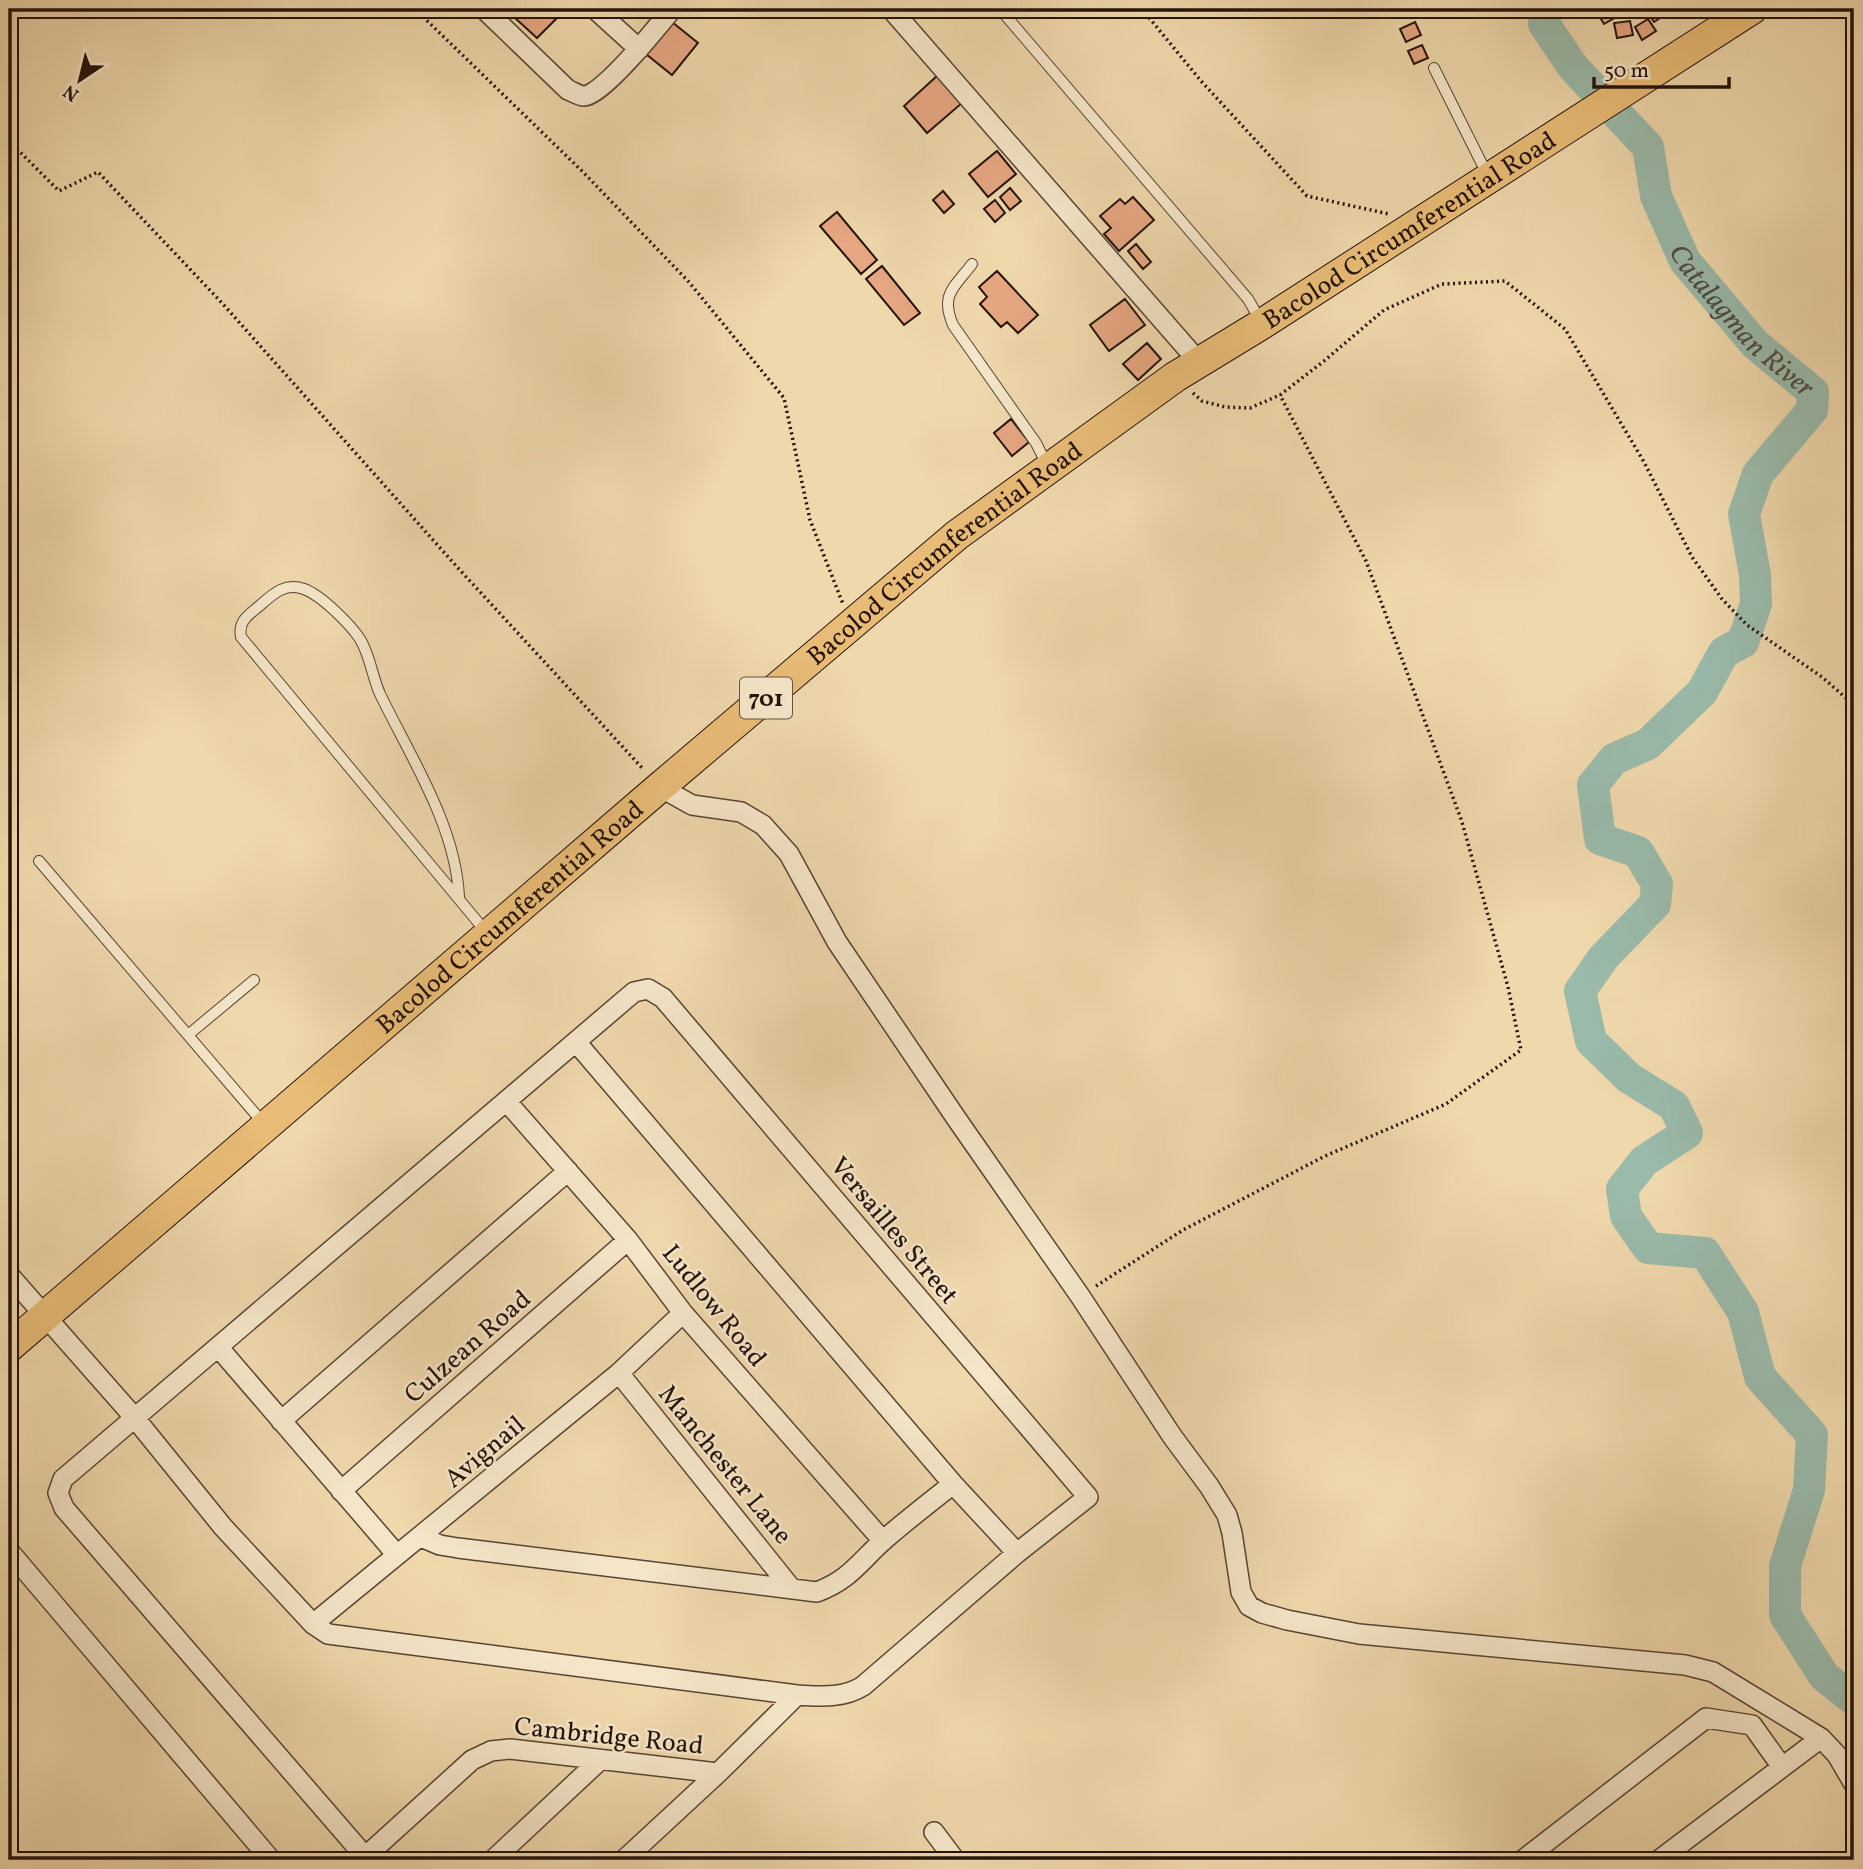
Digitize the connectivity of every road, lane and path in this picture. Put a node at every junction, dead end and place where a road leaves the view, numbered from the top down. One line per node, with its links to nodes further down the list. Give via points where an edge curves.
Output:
1 (415, 9): 19 (path, via 688,281 784,398 810,520)
2 (484, 9): 9 (street, via 568,90 583,96 594,93)
3 (595, 9): 9 (street)
4 (672, 9): 9 (street)
5 (891, 9): 16 (street)
6 (1000, 9): 15 (lane, via 1248,299)
7 (1142, 9): 13 (path, via 1307,196)
8 (1752, 9): 12 (main road, Bacolod Circumferential Road / 701)
9 (639, 49)
10 (1434, 68): 12 (lane)
11 (9, 141): 21 (path, via 60,191 98,172)
12 (1488, 177): 13 (main road, Bacolod Circumferential Road / 701)
13 (1422, 220): 15 (main road, Bacolod Circumferential Road / 701)
14 (972, 264): 18 (lane, via 947,298 947,312)
15 (1262, 324): 16 (main road, Bacolod Circumferential Road / 701)
16 (1187, 369): 17 (path, via 1202,401 1250,408); 18 (main road, Bacolod Circumferential Road / 701)
17 (1280, 395): 20 (path, via 1384,310 1442,284 1505,281 1565,330 1644,462 1692,557 1722,599 1747,625); 33 (path, via 1366,561 1457,809 1508,987 1521,1050 1446,1104 1325,1156 1183,1230)
18 (1049, 467): 19 (main road, Bacolod Circumferential Road / 701, via 957,536)
19 (851, 626): 21 (main road, Bacolod Circumferential Road / 701)
20 (1854, 705)
21 (660, 787): 24 (main road, Bacolod Circumferential Road / 701); 33 (street, via 692,805 741,812 763,825 789,854 837,942)
22 (39, 861): 26 (lane)
23 (458, 897): 23 (lane, via 455,862 427,784 380,693 366,650 343,619 306,590 279,589 243,619 241,637); 24 (lane)
24 (489, 936): 29 (main road, Bacolod Circumferential Road / 701)
25 (254, 980): 26 (lane)
26 (188, 1035): 29 (lane)
27 (576, 1042): 28 (street); 41 (street); 46 (street, Versailles Street, via 634,992 648,989 663,998 1088,1497)
28 (507, 1102): 30 (street, Ludlow Road); 37 (street)
29 (267, 1127): 35 (main road, Bacolod Circumferential Road / 701)
30 (568, 1171): 31 (street, Ludlow Road); 40 (street)
31 (628, 1240): 34 (street, Ludlow Road); 42 (street, Culzean Road)
32 (9, 1275): 35 (street)
33 (1080, 1296): 51 (street, via 1227,1515 1241,1592 1249,1606 1287,1620 1359,1634 1685,1665 1713,1672)
34 (683, 1313): 38 (street, Avignail); 44 (street, Ludlow Road)
35 (45, 1318): 36 (main road, Bacolod Circumferential Road / 701); 39 (street)
36 (9, 1347)
37 (219, 1348): 39 (street); 40 (street)
38 (619, 1373): 43 (street, Avignail); 48 (street, Manchester Lane)
39 (134, 1417): 49 (street, via 223,1527); 59 (street, via 63,1479 58,1493 64,1508)
40 (281, 1421): 42 (street)
41 (953, 1483): 44 (street); 46 (street)
42 (341, 1491): 47 (street)
43 (421, 1537): 47 (street, Avignail); 48 (street, via 449,1547)
44 (883, 1541): 48 (street, via 836,1584 817,1592)
45 (9, 1551): 60 (street)
46 (1017, 1553): 50 (street, via 863,1686 850,1694)
47 (397, 1555): 49 (street, Avignail)
48 (791, 1588)
49 (313, 1625): 50 (street, via 346,1638)
50 (797, 1695): 56 (street)
51 (1770, 1706): 52 (street); 53 (street)
52 (1752, 1725): 55 (street); 64 (street, via 1706,1718)
53 (1821, 1738): 55 (street); 57 (street)
54 (600, 1760): 56 (street, Cambridge Road); 59 (street, Cambridge Road, via 510,1749 491,1751 472,1760); 61 (street)
55 (1782, 1767): 65 (street)
56 (718, 1773): 62 (street)
57 (1854, 1784)
58 (934, 1832): 63 (street)
59 (367, 1859)
60 (271, 1860)
61 (493, 1860)
62 (624, 1860)
63 (955, 1860)
64 (1523, 1860)
65 (1659, 1860)

